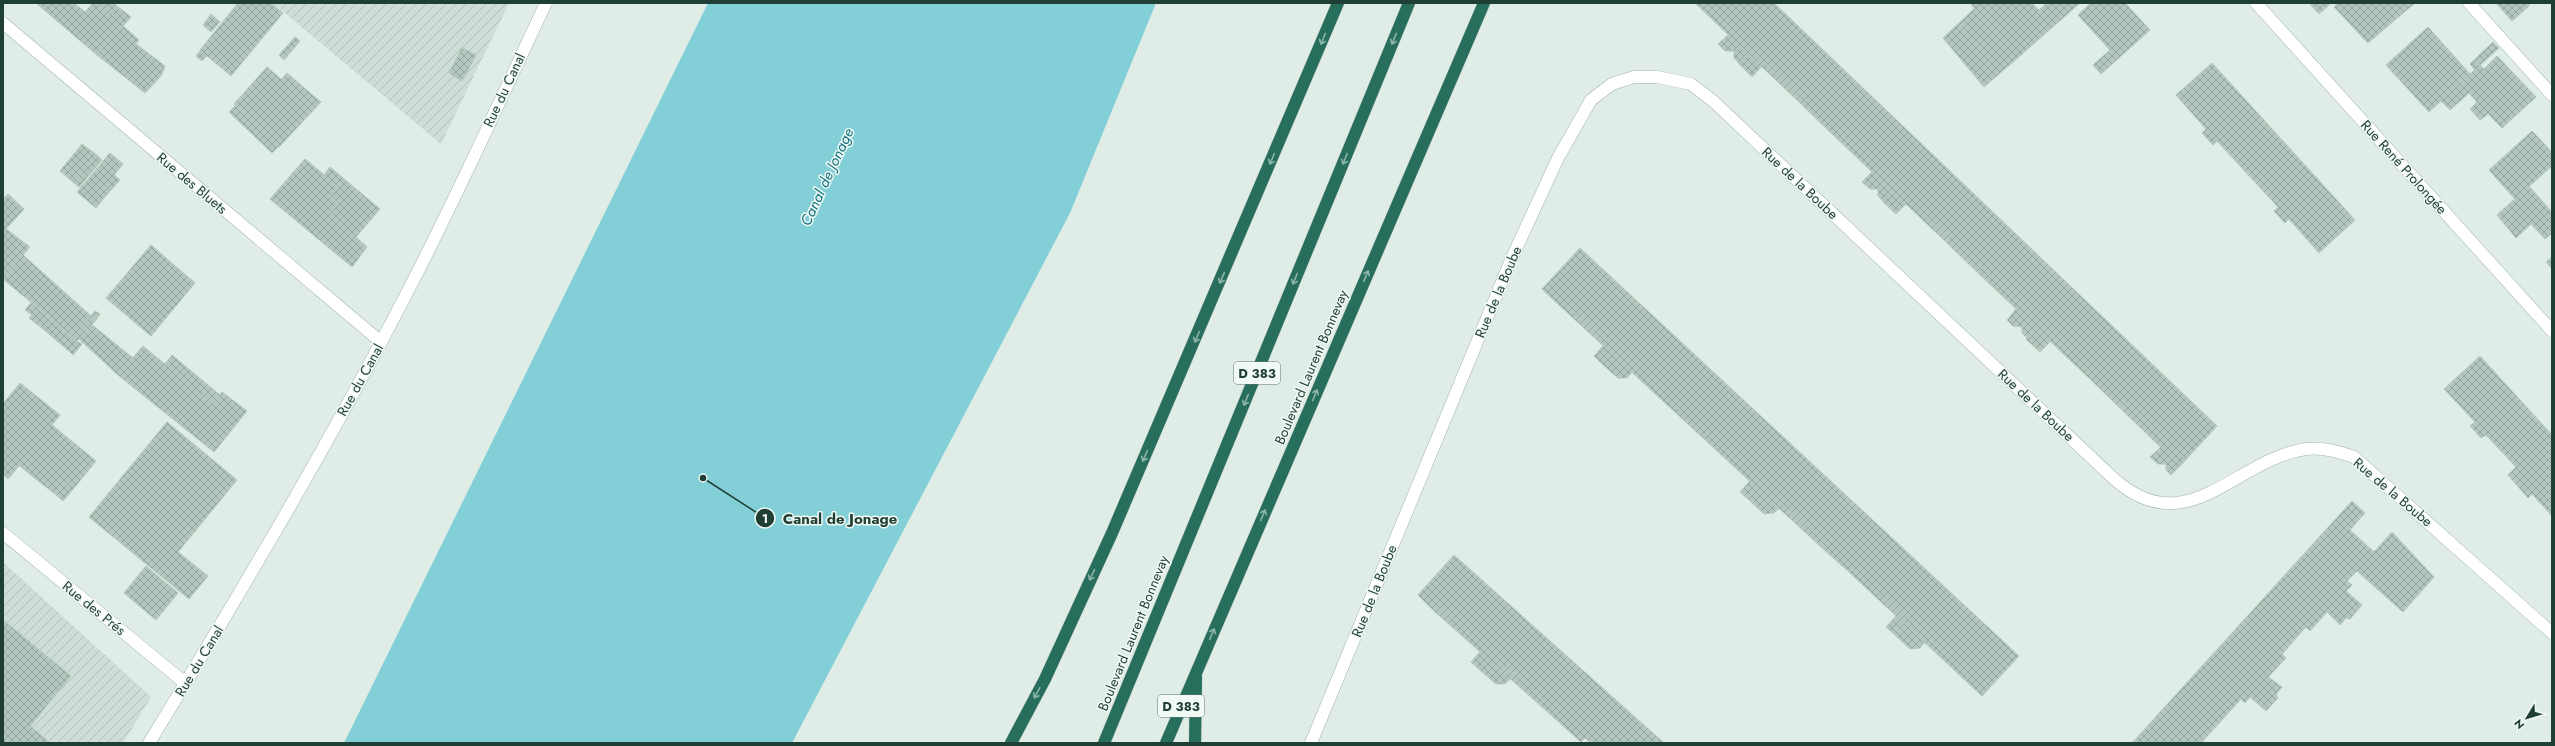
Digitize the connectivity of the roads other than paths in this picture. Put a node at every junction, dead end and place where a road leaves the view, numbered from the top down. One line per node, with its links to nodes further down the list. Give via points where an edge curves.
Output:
1 (546, 3): 10 (street, Rue du Canal, via 414,280)
2 (1338, 3): 16 (highway, one-way to 16, via 1112,533 1045,679)
3 (1409, 3): 17 (highway, Boulevard Laurent Bonnevay / D 383, one-way to 17)
4 (1484, 3): 13 (highway, Boulevard Laurent Bonnevay / D 383, one-way to 4)
5 (2256, 3): 9 (street, Rue René Prolongée)
6 (2470, 3): 8 (street)
7 (3, 23): 10 (street, Rue des Bluets)
8 (2552, 95)
9 (2552, 331)
10 (381, 342): 14 (street, Rue du Canal, via 230,610)
11 (3, 533): 14 (street, Rue des Prés)
12 (2552, 633): 20 (street, Rue de la Boube, via 2354,457 2330,450 2307,449 2278,456 2201,498 2161,503 2136,496 2107,472 1713,101 1691,84 1656,77 1634,77 1612,84 1591,100 1558,158 1511,260)
13 (1196, 670): 18 (highway, Boulevard Laurent Bonnevay / D 383); 19 (highway)
14 (185, 683): 15 (street, Rue du Canal)
15 (149, 743)
16 (1011, 743)
17 (1104, 743)
18 (1166, 743)
19 (1195, 743)
20 (1311, 743)

